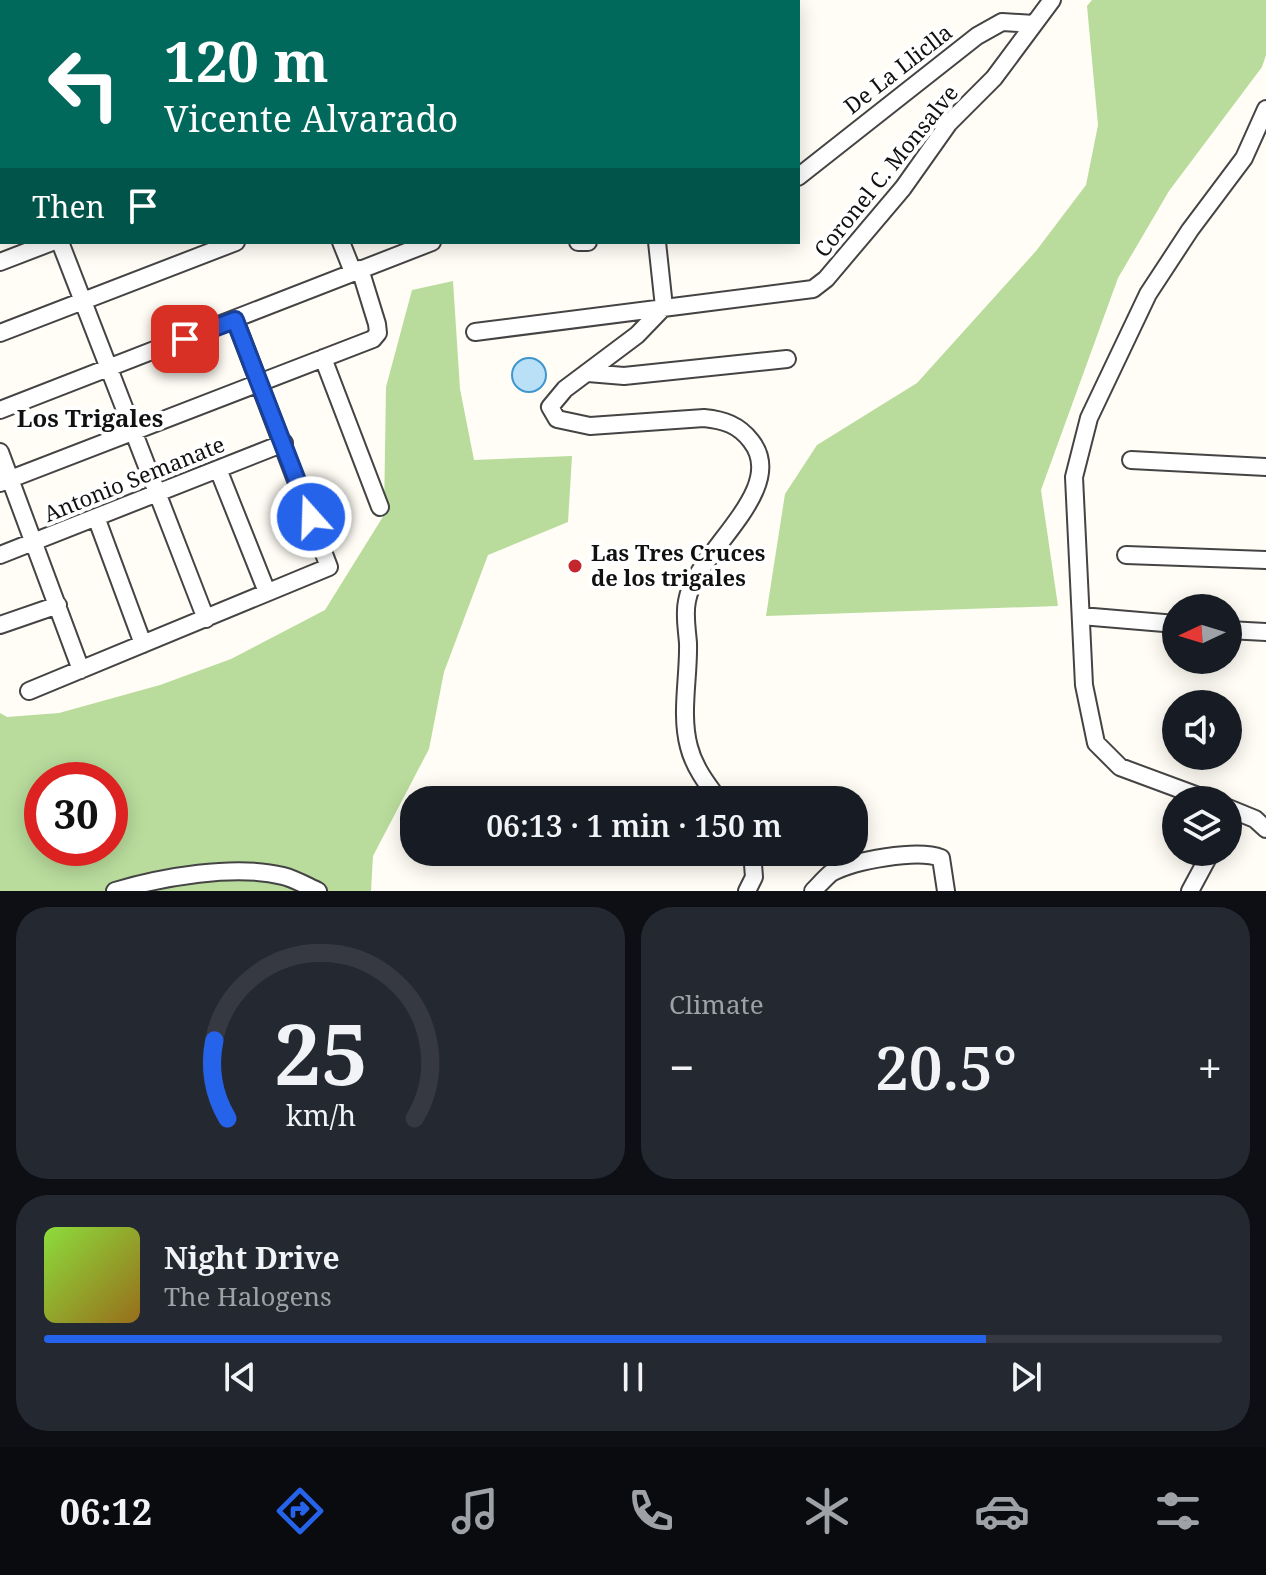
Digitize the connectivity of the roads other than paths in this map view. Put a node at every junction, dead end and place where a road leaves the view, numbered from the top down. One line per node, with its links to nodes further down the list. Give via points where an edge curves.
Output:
1 (1052, 0): 2 (street, Coronel C. Monsalve)
2 (1034, 24): 4 (street, De La Lliclla, via 1002,22 977,36); 14 (street, Coronel C. Monsalve, via 994,78 949,123 903,188 813,289)
3 (1266, 109): 42 (street, via 1244,158 1148,294 1089,418 1074,477)
4 (800, 175)
5 (47, 244): 11 (street)
6 (61, 244): 13 (street)
7 (231, 244): 13 (street)
8 (342, 244): 12 (street)
9 (427, 244): 12 (street)
10 (657, 244): 14 (street)
11 (0, 262)
12 (357, 270): 15 (street); 19 (street, via 378,333)
13 (83, 300): 17 (street); 21 (street)
14 (664, 307): 16 (street, Coronel C. Monsalve); 18 (street)
15 (235, 320): 21 (street); 24 (street)
16 (475, 332)
17 (0, 333)
18 (617, 352): 22 (street); 23 (street, via 616,367)
19 (323, 358): 24 (street); 34 (street)
20 (787, 359): 23 (street)
21 (109, 368): 25 (street); 26 (street)
22 (588, 373): 23 (street); 51 (street, via 551,401 551,414 557,419 590,426 721,420 757,448 761,472 752,500 701,566 687,599 686,725 689,748)
23 (624, 376)
24 (261, 382): 26 (street); 27 (street)
25 (0, 410)
26 (132, 431): 32 (street); 33 (street)
27 (284, 443): 31 (street, Antonio Semanate); 40 (street, via 329,567)
28 (0, 452): 32 (street)
29 (1131, 460): 30 (street)
30 (1266, 467)
31 (218, 469): 33 (street, Antonio Semanate); 40 (street)
32 (6, 481): 36 (street)
33 (158, 492): 35 (street, Antonio Semanate); 43 (street)
34 (380, 507)
35 (96, 517): 36 (street, Antonio Semanate); 48 (street)
36 (35, 542): 37 (street, Antonio Semanate); 41 (street)
37 (0, 555)
38 (1126, 555): 39 (street)
39 (1266, 560)
40 (267, 592): 43 (street)
41 (58, 605): 45 (street); 49 (street)
42 (1081, 616): 44 (street); 52 (street, via 1084,685 1096,743 1120,767)
43 (206, 619): 48 (street)
44 (1162, 623)
45 (0, 625)
46 (1242, 631): 47 (street)
47 (1266, 632)
48 (143, 644): 49 (street)
49 (81, 670): 50 (street)
50 (29, 691)
51 (709, 786)
52 (1171, 786)
53 (1242, 816): 54 (street)
54 (1266, 829)
55 (753, 866): 59 (street)
56 (1203, 866): 62 (street)
57 (115, 891): 58 (street, via 189,875 253,873 284,876)
58 (318, 891)
59 (747, 891)
60 (813, 891): 61 (street, via 830,874 854,864 928,853 941,858)
61 (946, 891)
62 (1190, 891)

